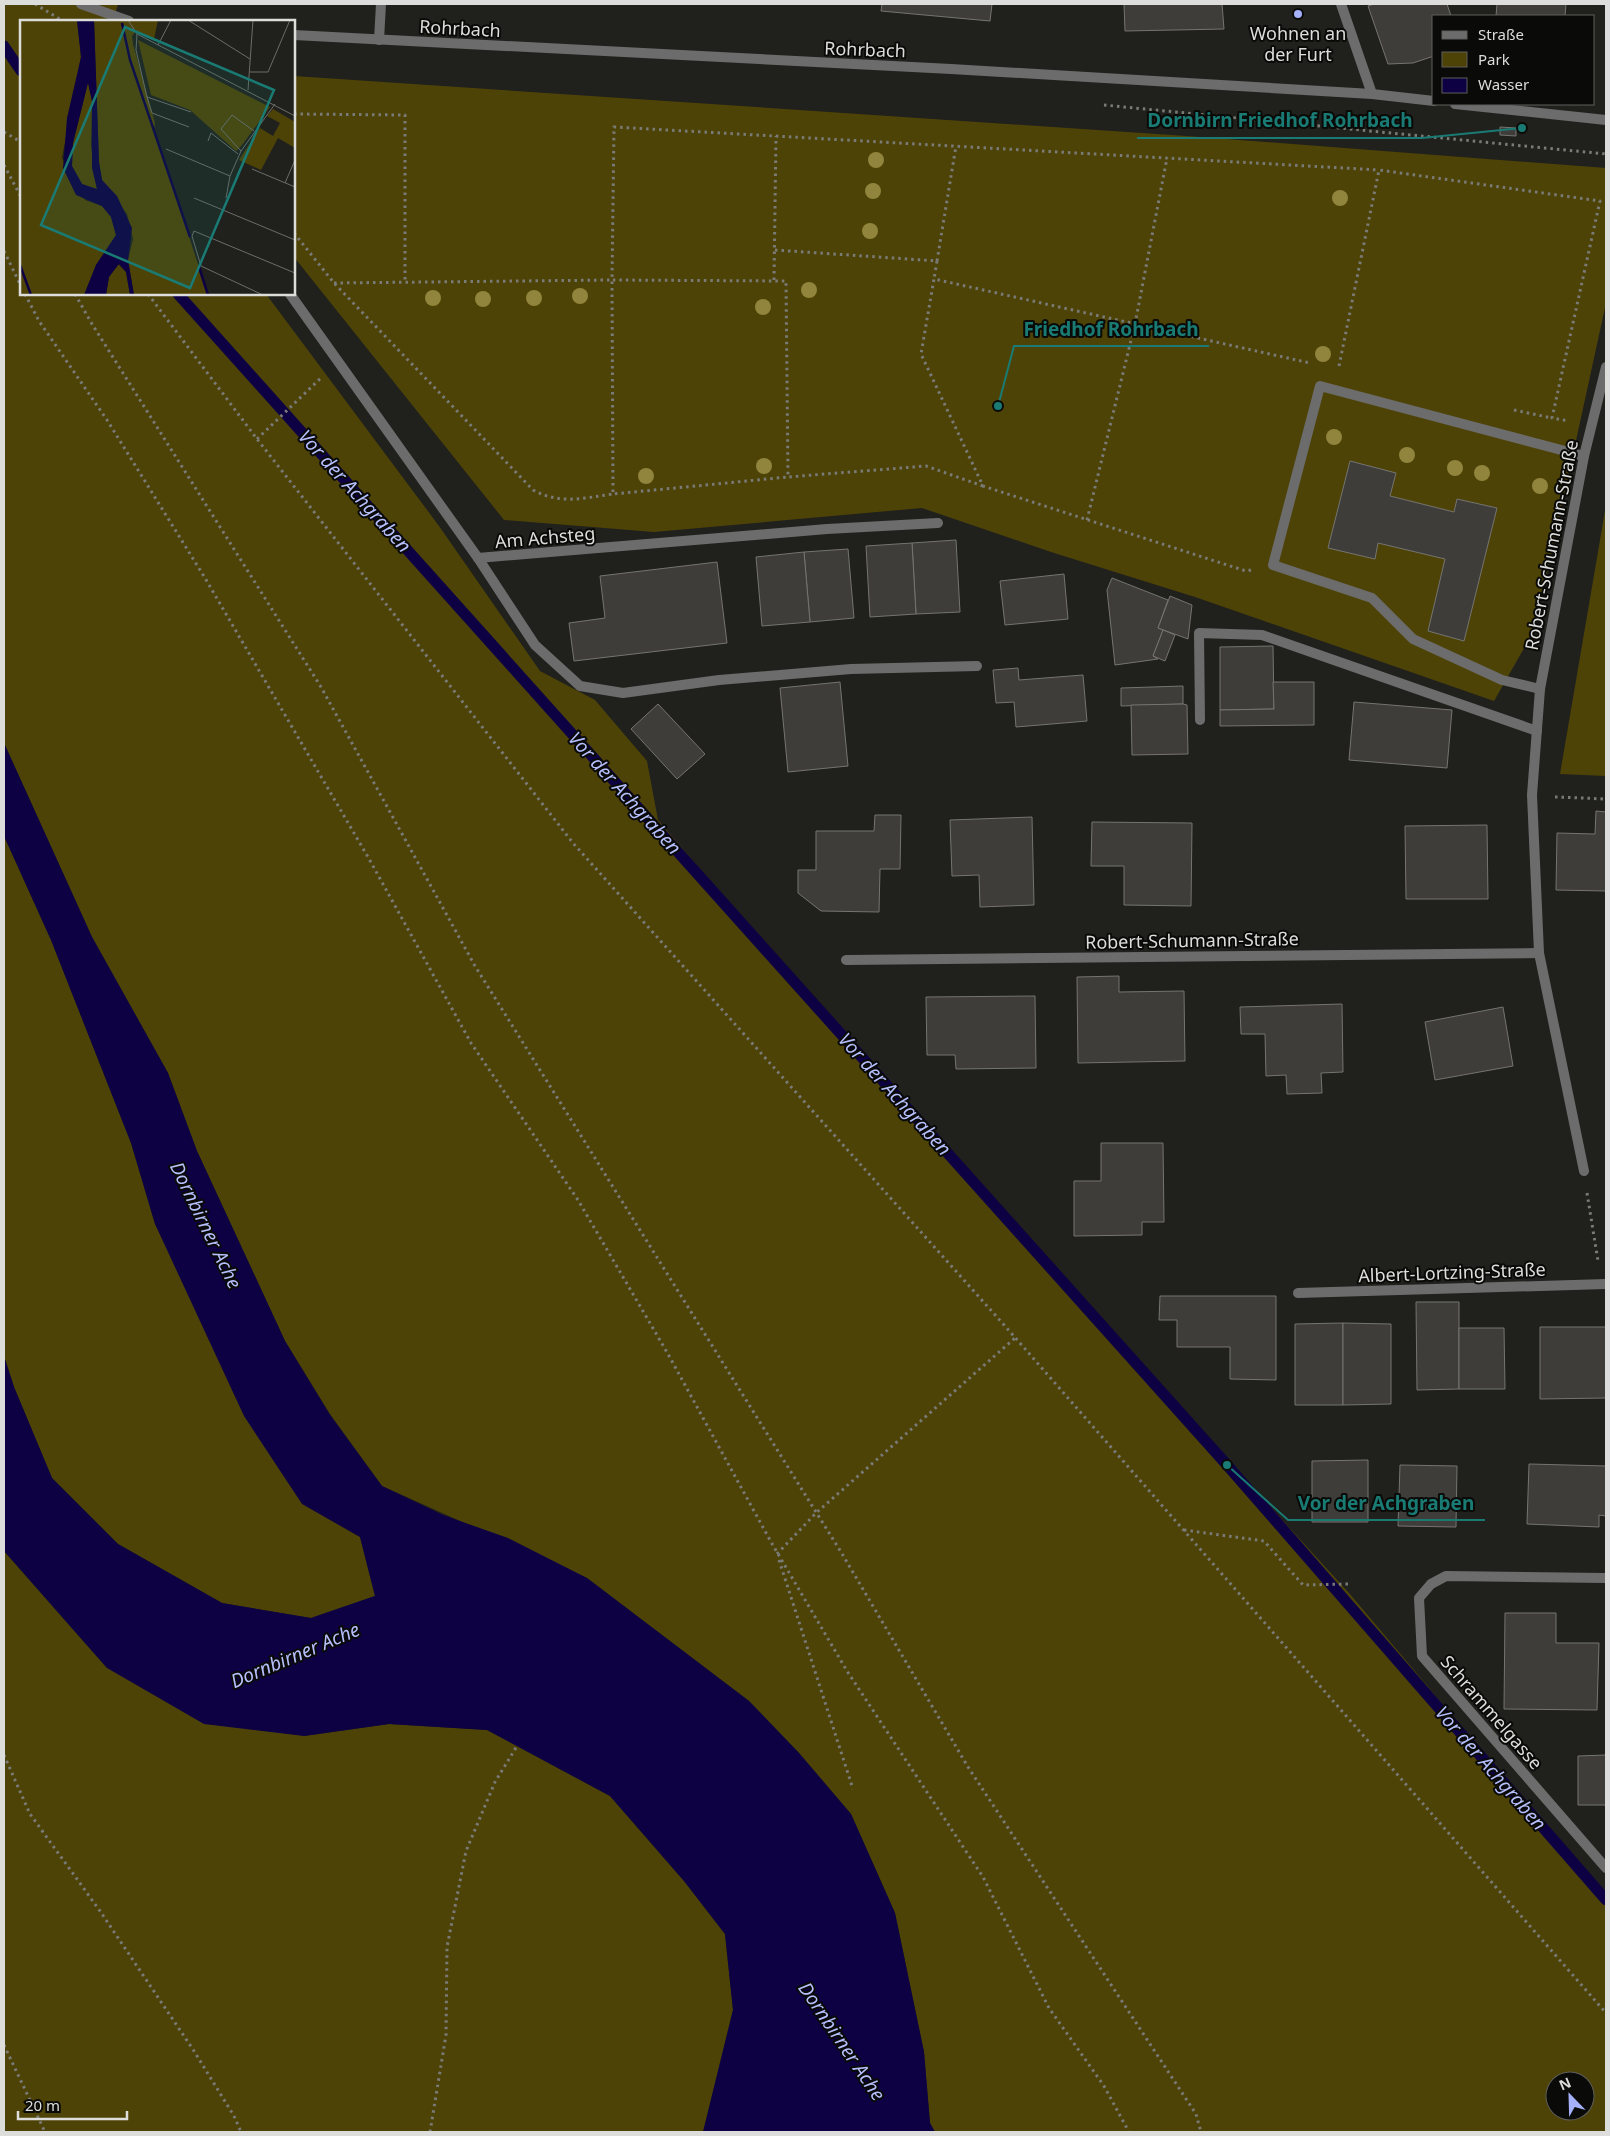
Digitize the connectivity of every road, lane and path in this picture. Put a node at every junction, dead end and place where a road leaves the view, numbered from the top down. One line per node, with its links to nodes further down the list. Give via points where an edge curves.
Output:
1 (35, 4): 5 (path)
2 (81, 4): 6 (street)
3 (381, 4): 8 (street)
4 (1341, 4): 9 (street)
5 (61, 20)
6 (126, 20)
7 (295, 35): 8 (street, Rohrbach)
8 (379, 40): 9 (street, Rohrbach)
9 (1372, 94): 10 (street, Rohrbach)
10 (1432, 102)
11 (1099, 104): 19 (path)
12 (1464, 105): 14 (street)
13 (295, 114): 29 (path, via 405,116)
14 (1606, 120)
15 (4, 132): 17 (path)
16 (776, 136): 18 (path); 25 (path); 30 (path, via 614,127)
17 (20, 141)
18 (956, 146): 20 (path); 27 (path)
19 (1606, 154)
20 (1168, 158): 22 (path); 38 (path)
21 (4, 165): 23 (path)
22 (1379, 170): 42 (path); 44 (path, via 1600,201)
23 (20, 195)
24 (295, 234): 32 (path)
25 (775, 250): 27 (path); 31 (path)
26 (4, 251): 33 (path)
27 (937, 261): 28 (path)
28 (934, 279): 38 (path); 49 (path, via 921,354)
29 (405, 280): 30 (path); 32 (path)
30 (612, 280): 31 (path); 50 (path)
31 (774, 280): 48 (path, via 786,281)
32 (334, 283): 50 (path, via 533,490 547,498 561,500)
33 (20, 284)
34 (26, 295): 69 (path, via 39,321 106,420 205,578 368,857 471,1043 578,1200 668,1354)
35 (76, 295): 67 (path, via 321,686 475,966)
36 (149, 295): 46 (path)
37 (291, 295): 39 (street, Am Achsteg)
38 (1135, 324): 40 (path); 51 (path)
39 (338, 362): 46 (path); 53 (street, Am Achsteg)
40 (1319, 365)
41 (1606, 367): 45 (street, Robert-Schumann-Straße)
42 (1338, 370)
43 (1513, 410): 44 (path)
44 (1552, 418): 45 (path)
45 (1592, 426): 47 (street, Robert-Schumann-Straße)
46 (257, 439): 66 (path, via 573,842)
47 (1584, 456): 54 (street, via 1320,386); 56 (street, Robert-Schumann-Straße)
48 (788, 477): 49 (path, via 926,466); 50 (path)
49 (983, 486): 51 (path)
50 (613, 494)
51 (1087, 520): 54 (path, via 1246,571)
52 (938, 524): 53 (street, Am Achsteg, via 827,529)
53 (478, 558): 55 (street, via 535,645 580,686 623,693 719,680 851,669)
54 (1273, 565): 56 (street, via 1372,598 1413,639 1502,680)
55 (976, 666)
56 (1540, 689): 58 (street, Robert-Schumann-Straße)
57 (1200, 720): 58 (street, via 1200,633 1262,635)
58 (1536, 731): 59 (street, Robert-Schumann-Straße)
59 (1532, 795): 60 (path); 61 (street, Robert-Schumann-Straße)
60 (1606, 799)
61 (1539, 953): 62 (street, Robert-Schumann-Straße); 63 (street, Robert-Schumann-Straße)
62 (846, 960)
63 (1584, 1170): 64 (path)
64 (1604, 1284): 65 (street, Albert-Lortzing-Straße)
65 (1298, 1293)
66 (1015, 1338): 67 (path); 68 (path)
67 (816, 1513): 69 (path); 82 (path, via 968,1767 1196,2114)
68 (1184, 1530): 71 (path, via 1264,1541 1303,1585); 76 (path)
69 (777, 1552): 74 (path); 81 (path, via 847,1671 983,1877 1049,2008 1104,2086)
70 (1606, 1578): 75 (street, Schrammelgasse, via 1446,1576 1431,1584 1419,1598 1422,1656)
71 (1350, 1584)
72 (517, 1746): 80 (path, via 495,1782 466,1851 447,1947 446,2035)
73 (4, 1755): 79 (path, via 30,1814 194,2051)
74 (853, 1788)
75 (1606, 1868)
76 (1606, 2013)
77 (4, 2045): 78 (path)
78 (45, 2132)
79 (241, 2132)
80 (430, 2132)
81 (1129, 2132)
82 (1202, 2132)

